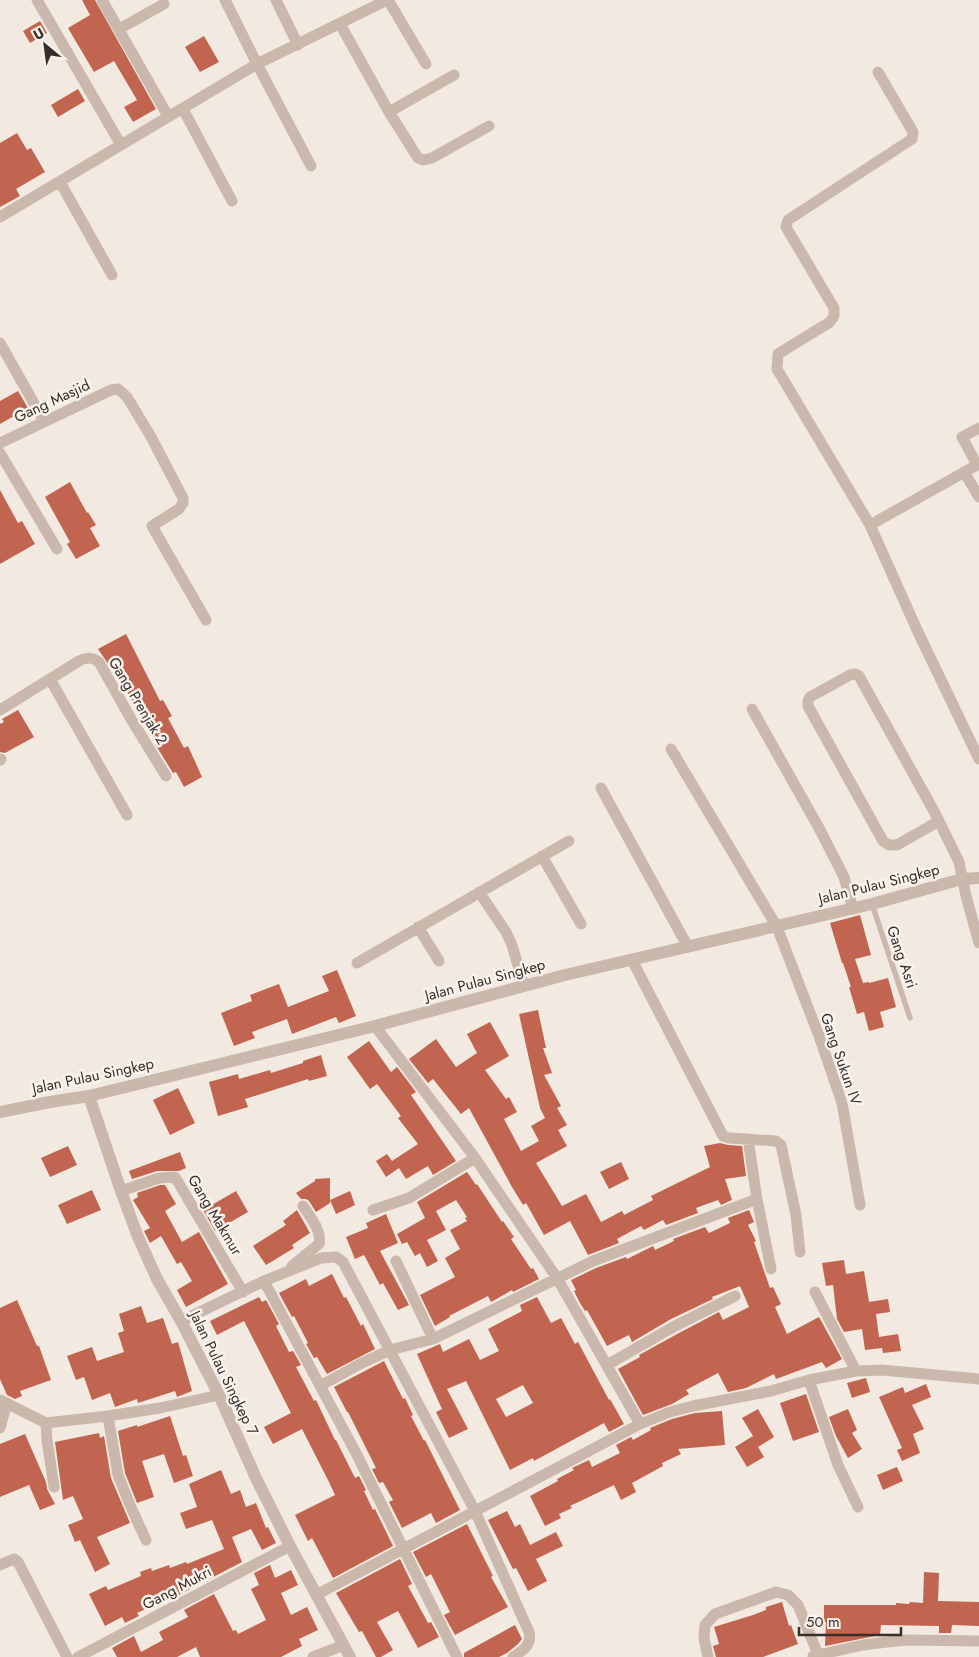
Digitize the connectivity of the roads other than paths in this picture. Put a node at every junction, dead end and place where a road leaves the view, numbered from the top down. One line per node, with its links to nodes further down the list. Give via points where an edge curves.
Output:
1 (37, 0): 18 (street)
2 (102, 0): 8 (street)
3 (225, 0): 10 (street)
4 (276, 0): 9 (street)
5 (387, 0): 7 (street); 11 (street)
6 (164, 4): 8 (street)
7 (340, 24): 9 (street); 15 (street)
8 (119, 29): 16 (street)
9 (298, 45): 10 (street)
10 (257, 64): 14 (street); 19 (street)
11 (426, 64)
12 (878, 72): 31 (street, via 913,132 912,139 788,220 786,227 834,308 834,316 830,322 778,354 777,369)
13 (454, 75): 15 (street)
14 (183, 108): 16 (street); 21 (street)
15 (389, 112): 17 (street, via 422,160 432,158)
16 (168, 116): 18 (street)
17 (489, 126)
18 (121, 145): 20 (street)
19 (311, 166)
20 (60, 182): 22 (street); 23 (street)
21 (232, 202)
22 (0, 217)
23 (112, 275)
24 (0, 343): 25 (street)
25 (44, 421): 27 (street, Gang Masjid); 33 (street, Gang Masjid, via 111,390 118,389 127,397 183,498 179,509 152,526)
26 (979, 428): 29 (street, via 962,437 977,465)
27 (0, 443)
28 (0, 453): 32 (street)
29 (964, 472): 30 (street); 31 (street)
30 (979, 497)
31 (870, 525): 38 (street)
32 (57, 549)
33 (206, 620)
34 (50, 679): 36 (street, Gang Prenjak 2); 39 (street, Gang Prenjak 2, via 85,658 99,662); 41 (street)
35 (752, 709): 49 (street, via 844,877)
36 (0, 710)
37 (671, 749): 52 (street, Gang Sukun IV)
38 (979, 759)
39 (166, 776)
40 (600, 788): 54 (street)
41 (126, 814)
42 (939, 821): 42 (street, via 859,676 850,675 810,697 808,706 883,841 897,845); 46 (street, via 959,862)
43 (568, 841): 44 (street)
44 (542, 856): 47 (street); 50 (street)
45 (979, 878): 46 (street, Jalan Pulau Singkep)
46 (962, 880): 48 (street, Jalan Pulau Singkep); 53 (street)
47 (479, 892): 51 (street); 58 (street, via 506,932)
48 (872, 904): 49 (street, Jalan Pulau Singkep); 59 (lane, Gang Asri)
49 (853, 909): 52 (street, Jalan Pulau Singkep)
50 (581, 924)
51 (418, 927): 56 (street); 57 (street)
52 (777, 927): 54 (street, Jalan Pulau Singkep); 67 (street, Gang Sukun IV, via 842,1103)
53 (979, 942)
54 (688, 947): 55 (street, Jalan Pulau Singkep)
55 (632, 960): 58 (street, Jalan Pulau Singkep); 63 (street, via 722,1134 726,1138)
56 (439, 961)
57 (357, 962)
58 (524, 986): 60 (street, Jalan Pulau Singkep)
59 (910, 1018)
60 (375, 1026): 61 (street, Jalan Pulau Singkep); 64 (street)
61 (90, 1096): 62 (street, Jalan Pulau Singkep); 65 (street, Jalan Pulau Singkep 7)
62 (0, 1112)
63 (748, 1139): 66 (street); 70 (street, via 776,1141 783,1148)
64 (475, 1158): 69 (street, via 409,1198); 74 (street)
65 (121, 1191): 76 (street, Gang Makmur, via 175,1176); 79 (street, Jalan Pulau Singkep 7, via 157,1279)
66 (757, 1199): 72 (street); 74 (street, via 593,1261)
67 (860, 1205)
68 (303, 1206): 73 (street, via 318,1229 319,1244)
69 (373, 1210)
70 (800, 1252)
71 (396, 1260): 80 (street)
72 (770, 1269)
73 (280, 1275): 75 (street); 81 (street, via 321,1258 340,1259)
74 (557, 1278): 80 (street); 82 (street)
75 (264, 1281): 76 (street); 86 (street)
76 (243, 1292): 79 (street)
77 (815, 1292): 83 (street)
78 (736, 1296): 82 (street)
79 (181, 1322): 87 (street, Jalan Pulau Singkep 7)
80 (433, 1339): 81 (street)
81 (390, 1350): 86 (street); 95 (street)
82 (607, 1365): 91 (street)
83 (856, 1370): 84 (street); 85 (street)
84 (979, 1379)
85 (809, 1380): 91 (street, via 693,1406); 94 (street, via 835,1457)
86 (320, 1386): 98 (street)
87 (220, 1396): 89 (street); 97 (street, Jalan Pulau Singkep 7)
88 (4, 1401): 90 (street); 92 (street)
89 (108, 1416): 90 (street); 96 (street, via 118,1475)
90 (46, 1423): 93 (street)
91 (640, 1424): 95 (street)
92 (0, 1428)
93 (54, 1486)
94 (858, 1507)
95 (475, 1511): 98 (street); 109 (street, via 529,1632 527,1647)
96 (146, 1540)
97 (290, 1546): 100 (street, Jalan Pulau Singkep 7); 105 (street, Gang Mukri)
98 (404, 1548): 100 (street); 108 (street)
99 (0, 1565): 104 (street, via 14,1559 18,1562)
100 (316, 1595): 102 (street, Jalan Pulau Singkep 7)
101 (979, 1642): 103 (street, via 907,1640 863,1645)
102 (344, 1645): 106 (street); 107 (street, Jalan Pulau Singkep 7)
103 (816, 1656): 110 (street, via 798,1605 788,1595 776,1592 715,1614 705,1625)
104 (67, 1657)
105 (78, 1657)
106 (313, 1657)
107 (350, 1657)
108 (457, 1657)
109 (513, 1657)
110 (708, 1657)

